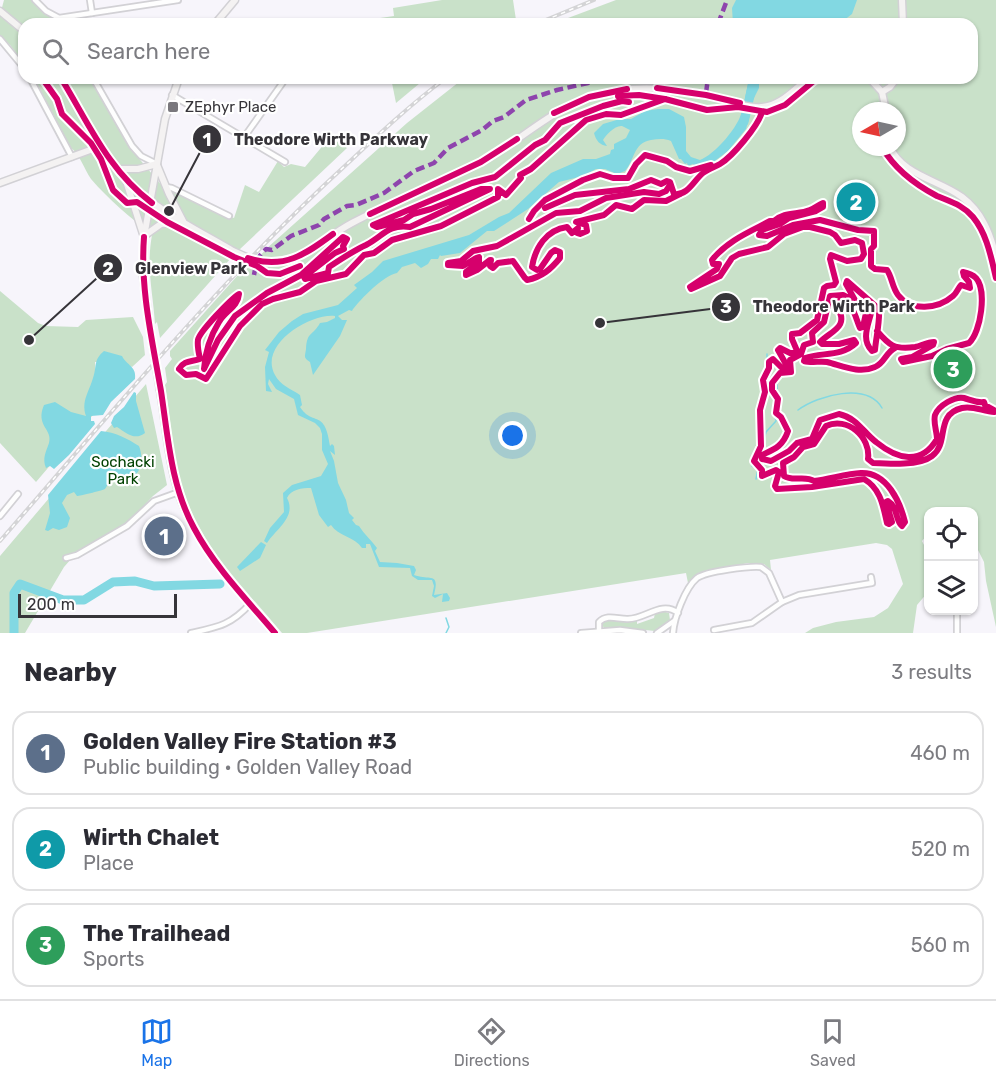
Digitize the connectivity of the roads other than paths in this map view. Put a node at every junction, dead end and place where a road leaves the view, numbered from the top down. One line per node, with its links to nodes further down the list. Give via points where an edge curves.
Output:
1 (35, 0): 8 (street)
2 (90, 0): 7 (street)
3 (178, 0): 7 (street)
4 (235, 0): 9 (street)
5 (902, 0): 10 (street)
6 (0, 11): 11 (street)
7 (92, 13): 8 (street)
8 (58, 18)
9 (220, 18)
10 (903, 18)
11 (18, 26)
12 (0, 39): 13 (street)
13 (18, 61)
14 (33, 84): 28 (street)
15 (65, 84): 26 (street)
16 (96, 84): 30 (street, via 132,146)
17 (177, 84): 23 (street)
18 (282, 84): 25 (street)
19 (802, 84): 37 (street, bridge, via 778,103 764,107 659,88 627,89 580,100 548,116 481,162 350,224 303,255 287,260 253,260)
20 (874, 84): 22 (street)
21 (893, 84): 22 (street)
22 (882, 93): 24 (street)
23 (172, 95): 25 (street); 30 (street)
24 (884, 102)
25 (245, 136): 29 (street)
26 (101, 146): 28 (street); 31 (street)
27 (896, 156): 39 (street, via 901,163 955,192 974,208 987,228)
28 (72, 157): 33 (street)
29 (285, 162)
30 (157, 164): 31 (street, via 138,170); 34 (street); 35 (street)
31 (116, 169): 32 (street)
32 (126, 180): 35 (street); 38 (street)
33 (0, 182)
34 (166, 187): 36 (street); 37 (street)
35 (150, 202): 37 (street); 38 (street)
36 (230, 216)
37 (184, 222): 38 (street, via 166,222)
38 (144, 237): 40 (street, bridge, via 143,276 150,329)
39 (996, 257)
40 (178, 492): 43 (street, via 153,501 115,534); 46 (street, via 204,545)
41 (18, 494): 42 (street)
42 (0, 516)
43 (66, 558)
44 (871, 577): 45 (street, via 872,584 799,595)
45 (782, 602): 47 (street, via 769,573 758,566 702,575 689,588); 50 (street, via 752,623)
46 (250, 604): 52 (street, via 230,623); 53 (street)
47 (678, 613): 49 (street); 51 (street, via 662,608 632,619 605,617 599,622)
48 (957, 615): 58 (street)
49 (674, 621): 56 (street); 57 (street)
50 (714, 630)
51 (599, 631): 54 (street); 55 (street)
52 (191, 633)
53 (275, 633)
54 (581, 633)
55 (643, 633)
56 (657, 633)
57 (673, 633)
58 (957, 633)

